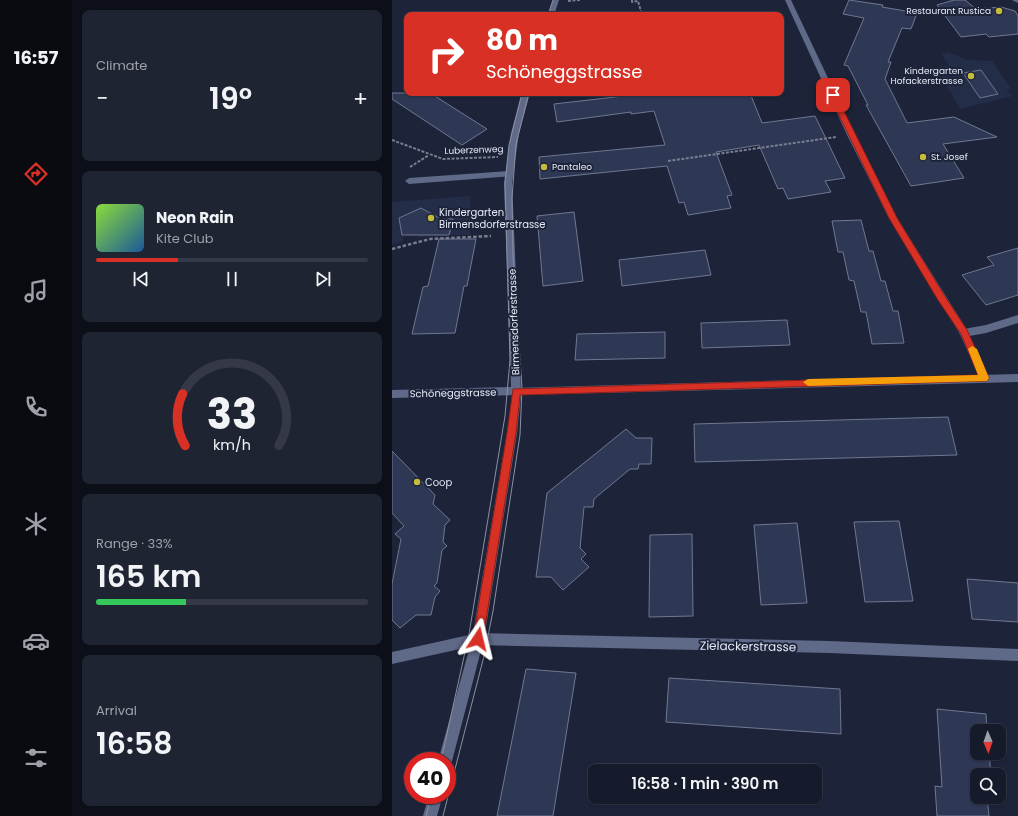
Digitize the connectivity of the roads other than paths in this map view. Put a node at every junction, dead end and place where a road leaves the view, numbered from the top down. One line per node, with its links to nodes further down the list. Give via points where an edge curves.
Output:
1 (556, 0): 3 (street)
2 (788, 0): 8 (street, via 893,218)
3 (552, 12)
4 (525, 96): 5 (street, Birmensdorferstrasse, via 515,133)
5 (509, 174): 6 (street); 11 (street, Birmensdorferstrasse, via 508,208)
6 (409, 181)
7 (1018, 319): 8 (street)
8 (964, 333): 9 (street)
9 (984, 378): 10 (street, Schöneggstrasse); 11 (street, Schöneggstrasse)
10 (1018, 378)
11 (516, 391): 12 (street, Schöneggstrasse); 13 (street, Birmensdorferstrasse, via 512,433)
12 (392, 394)
13 (478, 639): 14 (street, Zielackerstrasse); 15 (street, Zielackerstrasse); 16 (street, Birmensdorferstrasse)
14 (1018, 655)
15 (392, 658)
16 (447, 752)
17 (433, 804): 18 (street)
18 (430, 816)

